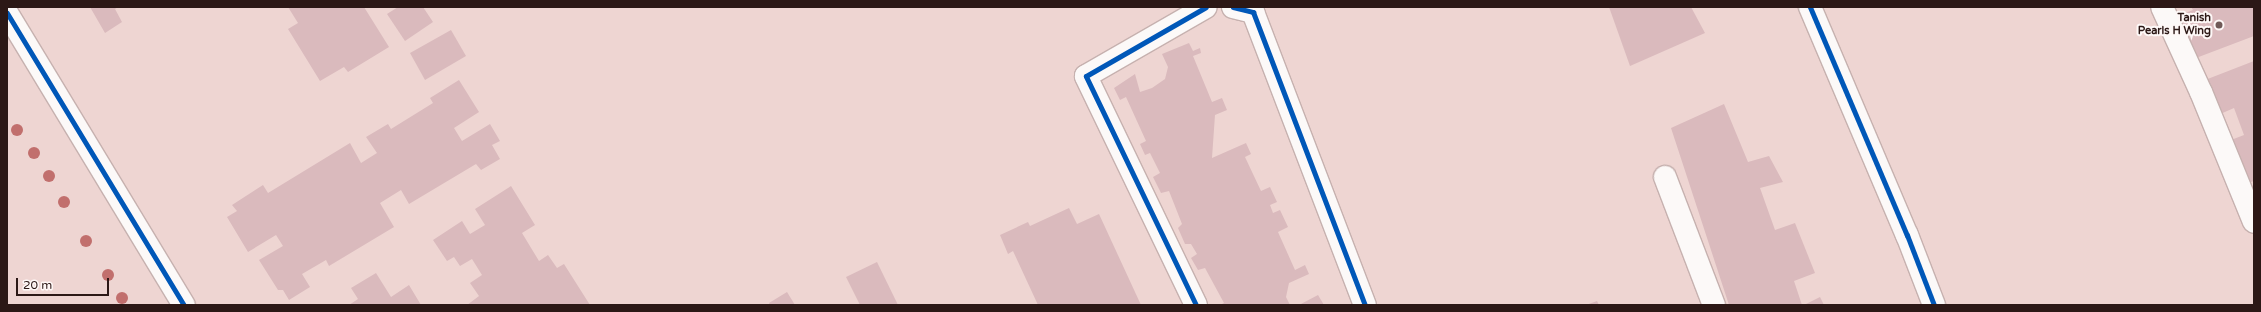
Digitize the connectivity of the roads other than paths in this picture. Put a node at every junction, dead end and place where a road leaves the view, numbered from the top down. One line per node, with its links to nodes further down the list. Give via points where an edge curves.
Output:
1 (1206, 7): 9 (street, via 1086,76)
2 (1233, 7): 10 (street, via 1253,12)
3 (1810, 7): 12 (street)
4 (2162, 7): 7 (street, via 2201,92)
5 (7, 13): 8 (street)
6 (1665, 177): 11 (street)
7 (2254, 222)
8 (184, 305)
9 (1196, 305)
10 (1365, 305)
11 (1714, 305)
12 (1934, 305)

